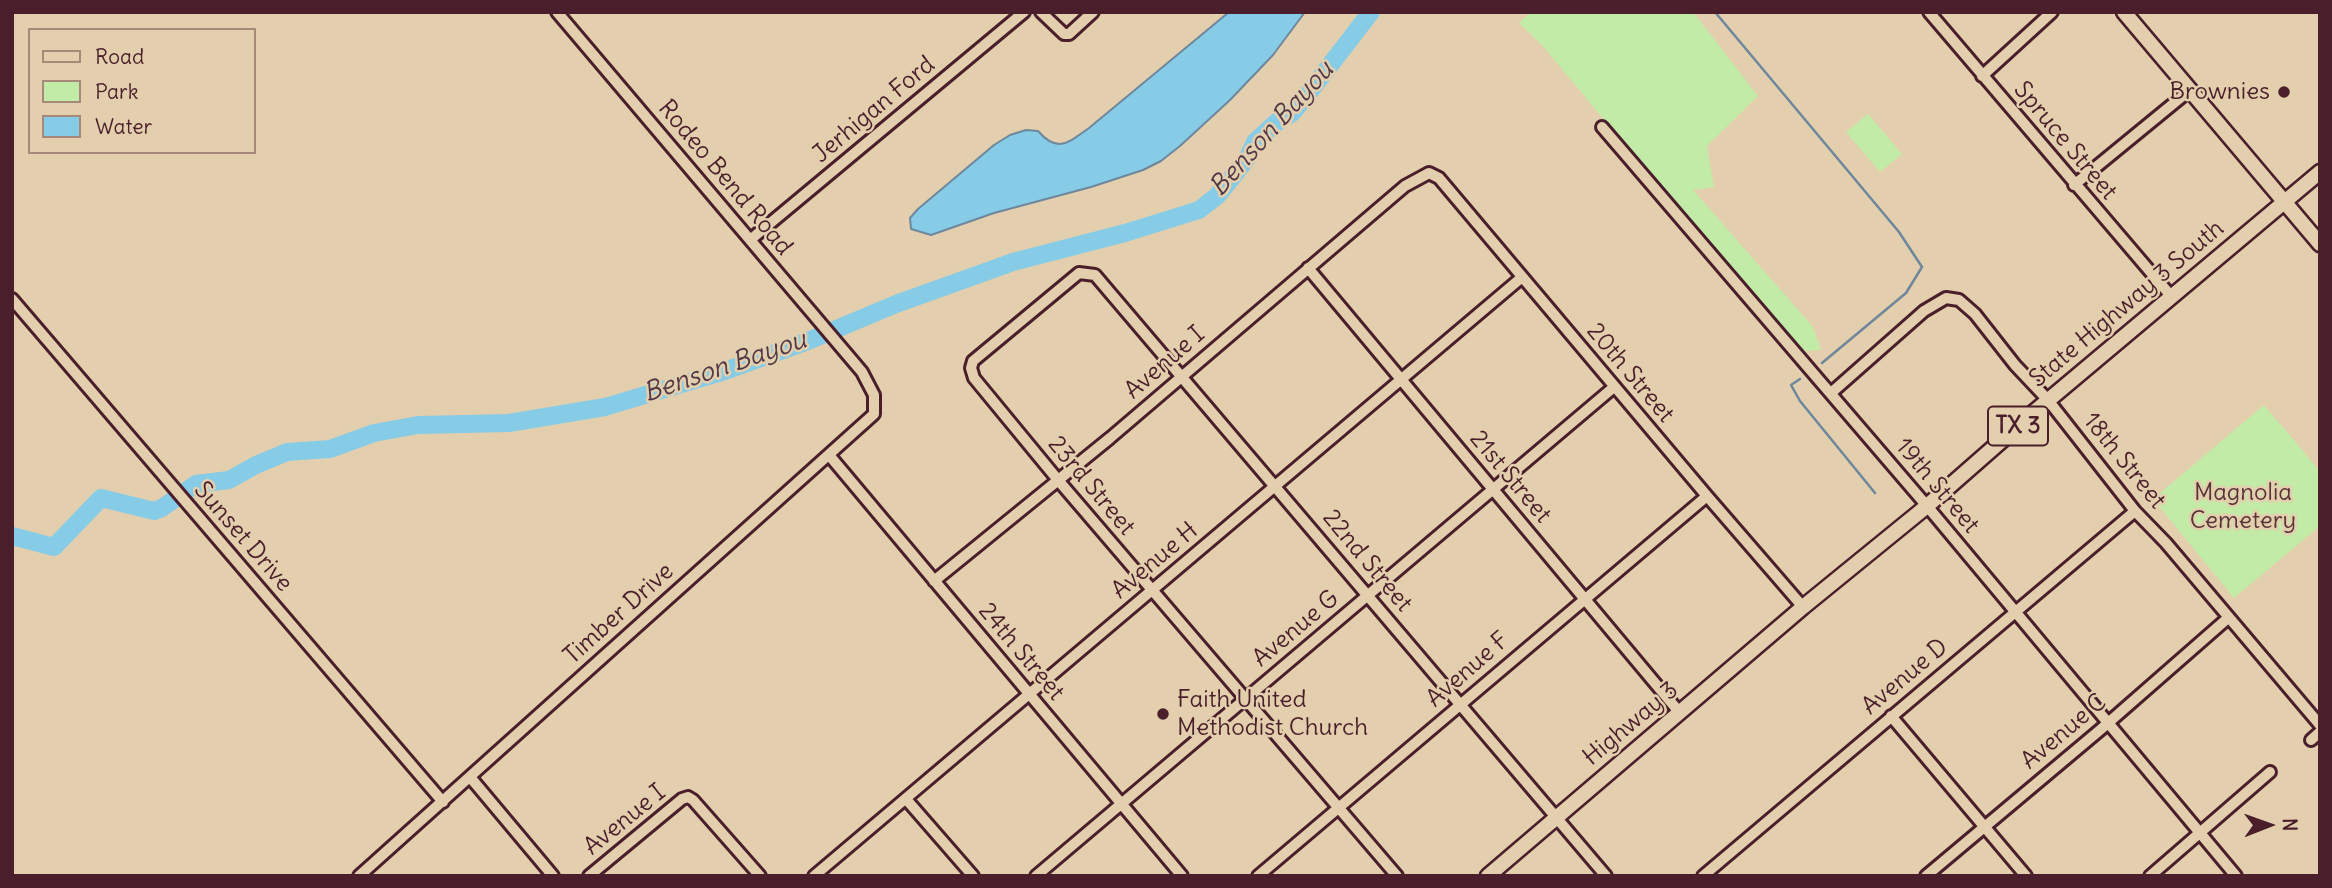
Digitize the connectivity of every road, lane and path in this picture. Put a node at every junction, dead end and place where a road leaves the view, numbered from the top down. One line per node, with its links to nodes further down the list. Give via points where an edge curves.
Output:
1 (557, 12): 15 (street, Rodeo Bend Road)
2 (1024, 12): 15 (street, Jerhigan Ford)
3 (1041, 12): 4 (street, via 1064,34)
4 (1093, 12)
5 (1928, 12): 8 (street, Spruce Street)
6 (2052, 12): 8 (street)
7 (2124, 12): 9 (main road)
8 (1982, 76): 13 (street, Spruce Street)
9 (2190, 90): 13 (street); 14 (main road)
10 (1602, 127): 26 (street, 19th Street)
11 (2320, 172): 14 (main road, State Highway 3 South / TX 3)
12 (1422, 177): 17 (street, Avenue I, via 1405,186); 18 (street, 20th Street, via 1429,173 1439,178)
13 (2074, 185): 19 (street, Spruce Street)
14 (2284, 202): 16 (main road); 19 (main road, State Highway 3 South / TX 3)
15 (750, 240): 21 (street, Rodeo Bend Road)
16 (2320, 244)
17 (1308, 268): 22 (street, Avenue I); 24 (street, 21st Street)
18 (1521, 278): 24 (street, Avenue H); 25 (street, 20th Street)
19 (2171, 296): 27 (main road, State Highway 3 South / TX 3)
20 (12, 299): 54 (street, Sunset Drive)
21 (862, 372): 28 (street, Timber Drive, via 874,395 874,414)
22 (1182, 376): 23 (street, 22nd Street, via 1096,275 1079,272 973,361); 29 (street, Avenue I); 30 (street, 22nd Street)
23 (974, 378): 29 (street, 23rd Street)
24 (1401, 380): 30 (street, Avenue H); 31 (street, 21st Street)
25 (1614, 387): 31 (street, Avenue G); 32 (street, 20th Street)
26 (1831, 393): 27 (street, 18th Street, via 1923,311 1946,298 1968,307); 33 (street, 19th Street)
27 (2048, 400): 33 (main road, State Highway 3 South / TX 3); 34 (street, 18th Street)
28 (829, 455): 35 (street, 24th Street); 52 (street, Timber Drive)
29 (1058, 480): 35 (street, Avenue I); 36 (street, 23rd Street)
30 (1276, 486): 36 (street, Avenue H); 37 (street, 22nd Street)
31 (1493, 490): 37 (street, Avenue G); 38 (street, 21st Street)
32 (1707, 496): 38 (street, Avenue F); 39 (street, 20th Street)
33 (1927, 506): 39 (main road, State Highway 3 South / TX 3); 40 (street, 19th Street)
34 (2135, 511): 40 (street, Avenue D); 41 (street, 18th Street)
35 (934, 581): 42 (street, 24th Street)
36 (1152, 591): 42 (street, Avenue H); 43 (street, 23rd Street)
37 (1368, 595): 43 (street, Avenue G); 44 (street, 22nd Street)
38 (1584, 598): 44 (street, Avenue F); 45 (street, 21st Street)
39 (1803, 607): 45 (main road, Highway 3 / TX 3)
40 (2015, 612): 46 (street, Avenue D); 47 (street, 19th Street)
41 (2228, 618): 47 (street, Avenue C); 48 (street, 18th Street)
42 (1029, 695): 53 (street, Avenue H); 55 (street, 24th Street)
43 (1245, 699): 55 (street, Avenue G); 56 (street, 23rd Street)
44 (1461, 704): 56 (street, Avenue F); 57 (street, 22nd Street)
45 (1680, 713): 57 (main road, Highway 3 / TX 3)
46 (1891, 716): 58 (street); 72 (street, Avenue D)
47 (2108, 723): 58 (street, Avenue C); 59 (street, 19th Street)
48 (2320, 725)
49 (2320, 732): 50 (street)
50 (2311, 740)
51 (2270, 772): 59 (street)
52 (470, 777): 54 (street, Timber Drive); 61 (street)
53 (906, 799): 64 (street, Avenue H); 65 (street)
54 (443, 802): 60 (street, Timber Drive)
55 (1121, 804): 66 (street, Avenue G); 67 (street, 24th Street)
56 (1338, 807): 68 (street, Avenue F); 69 (street, 23rd Street)
57 (1557, 817): 70 (main road, Highway 3 / TX 3); 71 (street, 22nd Street)
58 (1985, 827): 73 (street, Avenue C); 74 (street)
59 (2201, 834): 75 (street); 76 (street, 19th Street)
60 (359, 876)
61 (553, 876)
62 (589, 876): 63 (street, Avenue I, via 688,797)
63 (760, 876)
64 (814, 876)
65 (973, 876)
66 (1036, 876)
67 (1182, 876)
68 (1258, 876)
69 (1397, 876)
70 (1488, 876)
71 (1606, 876)
72 (1703, 876)
73 (1926, 876)
74 (2026, 876)
75 (2150, 876)
76 (2236, 876)

